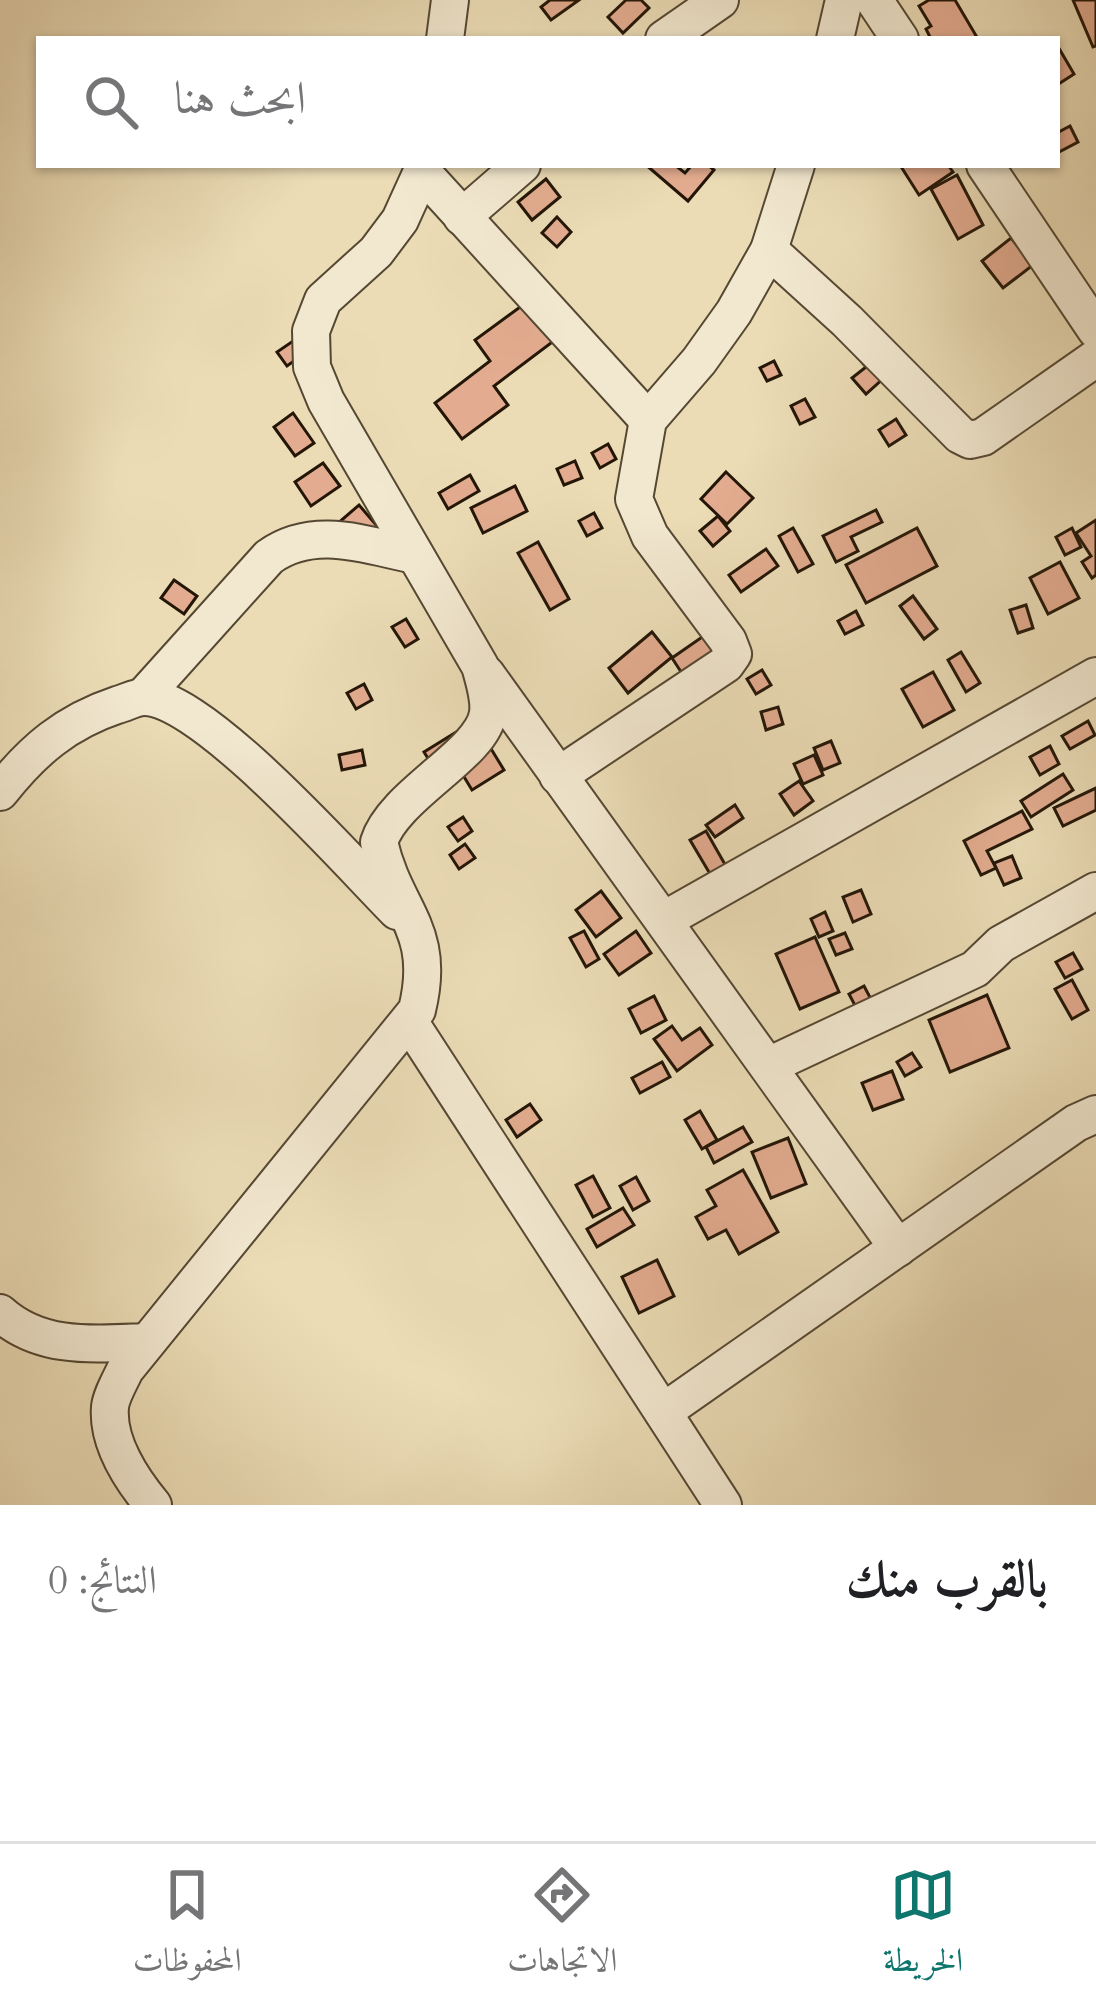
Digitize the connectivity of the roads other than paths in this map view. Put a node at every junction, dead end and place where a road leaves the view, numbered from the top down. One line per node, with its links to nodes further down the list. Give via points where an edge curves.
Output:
1 (449, 0): 5 (street)
2 (720, 0): 6 (street)
3 (844, 0): 7 (street)
4 (874, 0): 8 (street)
5 (446, 36)
6 (668, 36)
7 (836, 36)
8 (899, 36)
9 (519, 168): 13 (street)
10 (795, 168): 14 (street)
11 (987, 168): 15 (street)
12 (425, 169): 13 (street); 18 (street, via 400,220 323,300 311,331 312,367 326,401)
13 (462, 218): 17 (street)
14 (770, 250): 16 (street, via 970,440); 17 (street, via 699,361)
15 (1096, 329)
16 (1096, 358)
17 (648, 421): 22 (street, via 638,517 733,654)
18 (415, 555): 19 (street); 21 (street, via 333,539 288,543)
19 (480, 667): 22 (street); 26 (street, via 488,713 481,732 384,826 379,842)
20 (1096, 676): 25 (street)
21 (143, 697): 23 (street, via 59,730); 26 (street, via 214,731)
22 (558, 776): 25 (street)
23 (0, 792)
24 (1096, 891): 28 (street, via 1000,944 975,969)
25 (664, 920): 28 (street)
26 (416, 931): 27 (street, via 424,982)
27 (409, 1022): 32 (street); 33 (street)
28 (768, 1066): 30 (street)
29 (1096, 1114): 30 (street)
30 (898, 1248): 33 (street)
31 (0, 1313): 32 (street, via 44,1339)
32 (146, 1342): 34 (street, via 110,1406 114,1438)
33 (663, 1412): 35 (street)
34 (154, 1505)
35 (723, 1505)

